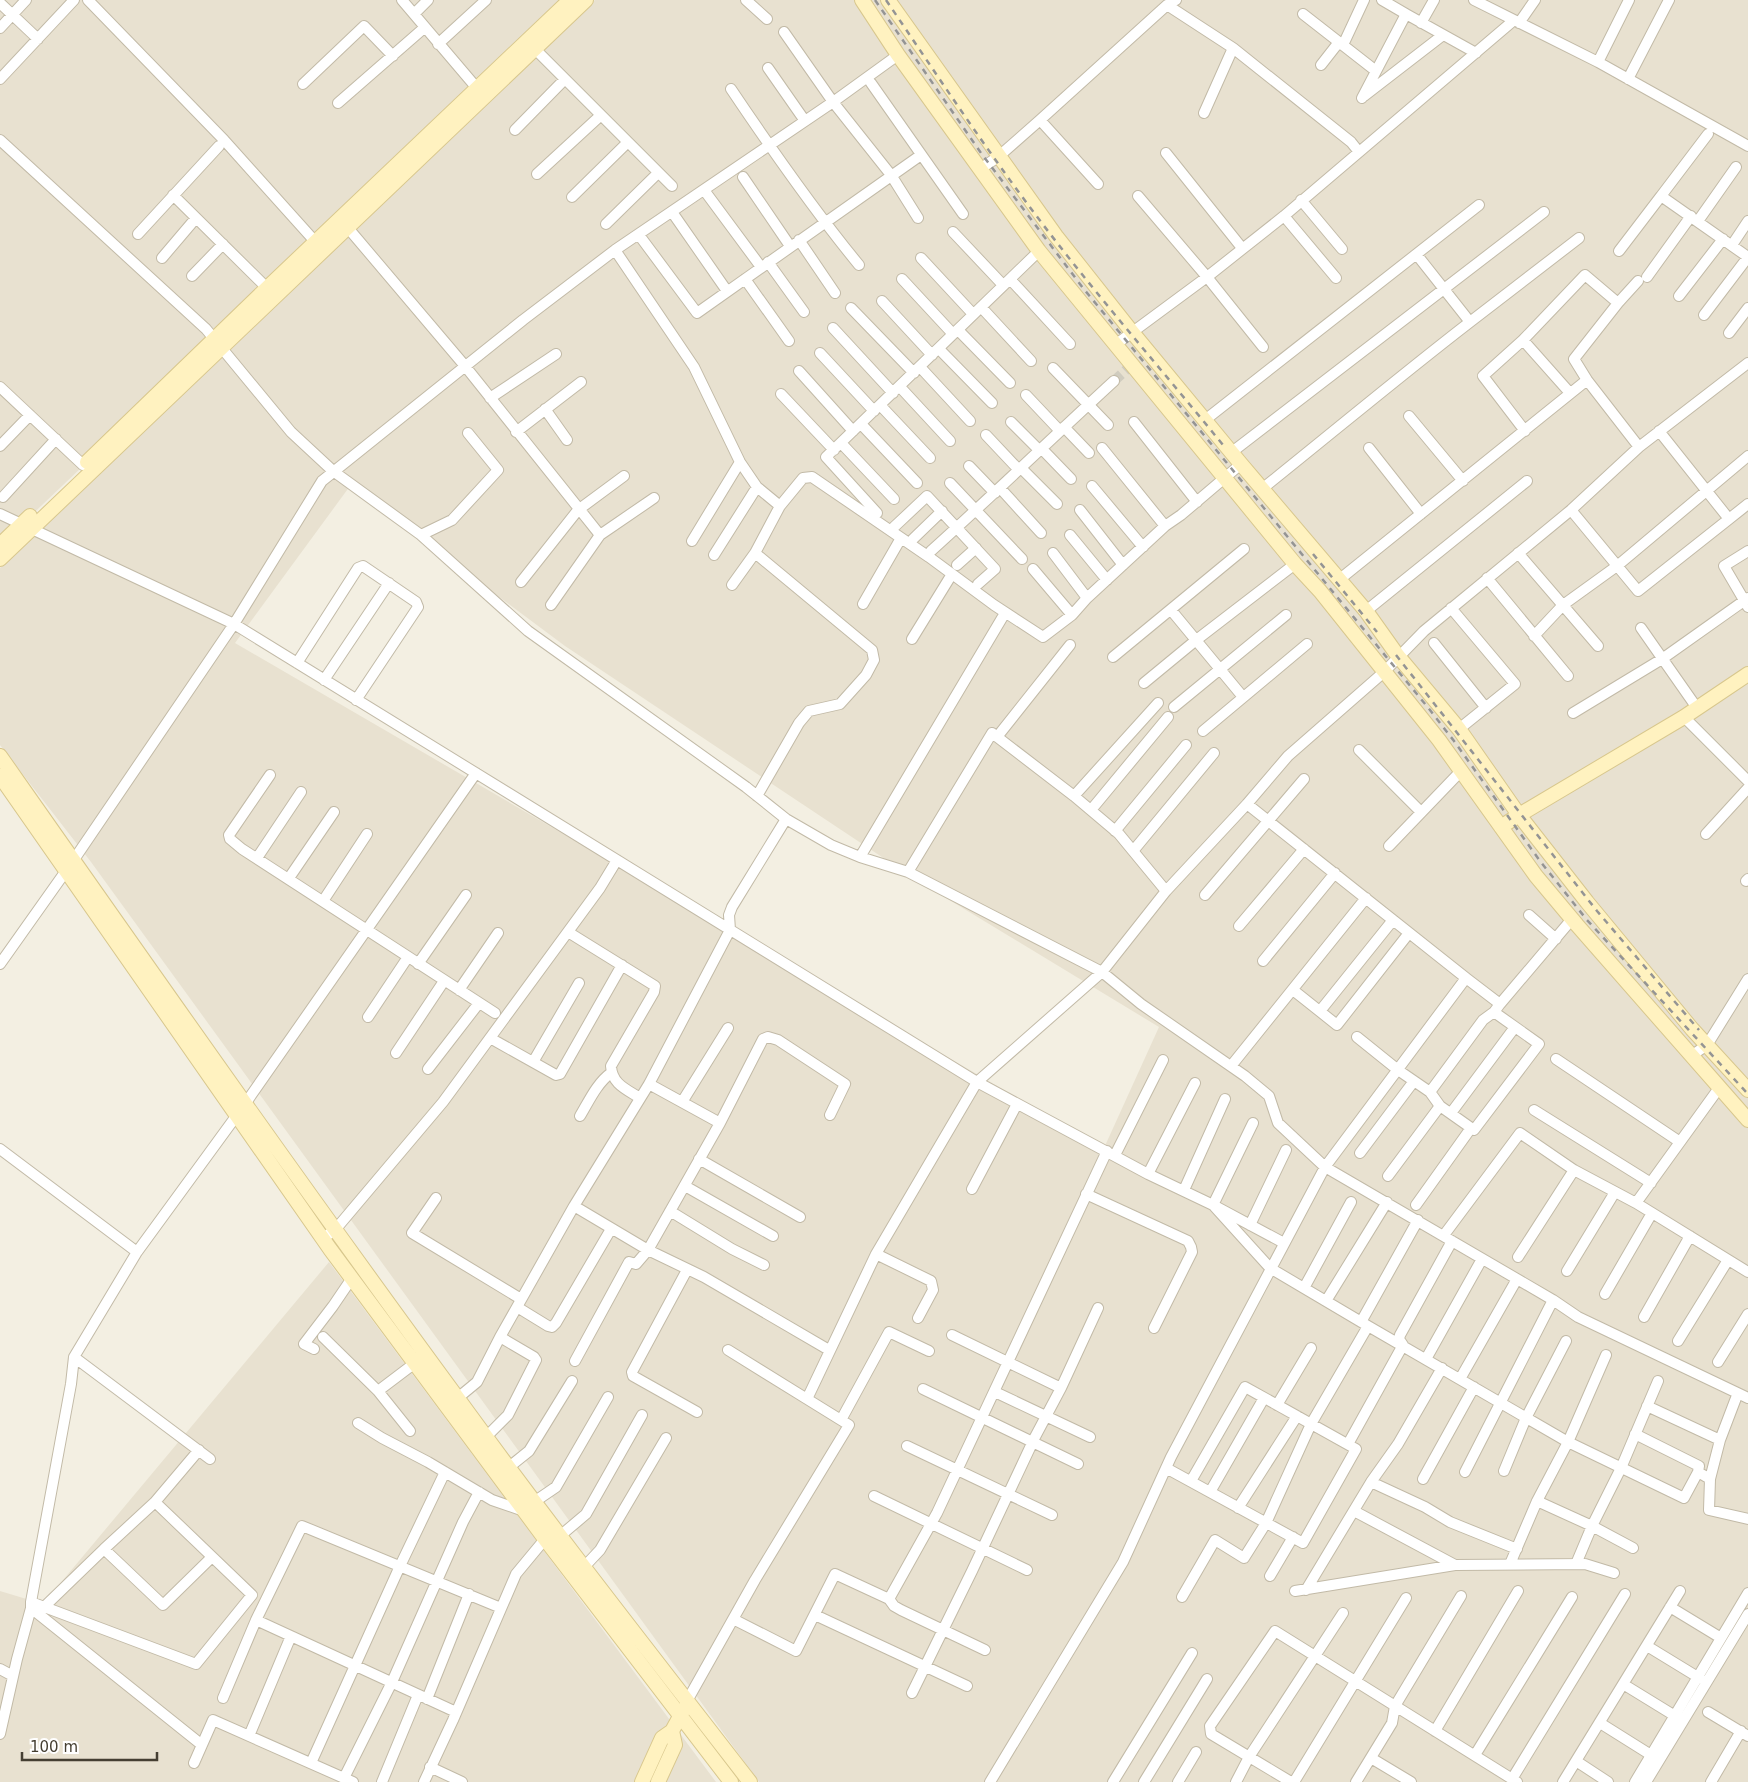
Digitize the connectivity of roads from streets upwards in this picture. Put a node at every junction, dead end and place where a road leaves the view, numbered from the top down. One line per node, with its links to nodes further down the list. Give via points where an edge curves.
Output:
1 (26, 0): 24 (street)
2 (74, 0): 32 (street)
3 (88, 0): 101 (street, via 224,140)
4 (402, 0): 21 (street)
5 (428, 0): 21 (street)
6 (486, 0): 33 (street)
7 (570, 0): 50 (street)
8 (586, 0): 35 (street)
9 (746, 0): 25 (street)
10 (862, 0): 38 (street)
11 (888, 0): 67 (street)
12 (1364, 0): 34 (street)
13 (1382, 0): 23 (street)
14 (1434, 0): 26 (street)
15 (1474, 0): 27 (street)
16 (1535, 0): 27 (street)
17 (1629, 0): 40 (street)
18 (1669, 0): 44 (street)
19 (1172, 2): 36 (street); 55 (street)
20 (0, 3): 24 (street)
21 (414, 14): 29 (street)
22 (1303, 14): 34 (street)
23 (1406, 14): 26 (street); 43 (street)
24 (12, 15): 28 (street); 32 (street)
25 (767, 19)
26 (1421, 22): 31 (street)
27 (1516, 22): 37 (street); 40 (street)
28 (0, 28)
29 (424, 28): 33 (street); 39 (street)
30 (784, 32): 51 (street)
31 (1443, 35): 37 (street); 43 (street, via 1362,98)
32 (38, 39): 45 (street)
33 (438, 44): 50 (street)
34 (1341, 44): 41 (street); 43 (street)
35 (535, 48): 46 (street); 50 (street)
36 (1233, 48): 53 (street); 64 (street, via 1351,142)
37 (1476, 53): 64 (street)
38 (898, 55): 51 (street); 69 (street)
39 (393, 56): 48 (street, via 364,26); 52 (street)
40 (1598, 62): 44 (street)
41 (1321, 65)
42 (768, 68): 56 (street)
43 (1376, 71)
44 (1628, 78): 63 (street)
45 (0, 79)
46 (565, 79): 54 (street); 57 (street)
47 (871, 83): 66 (street)
48 (304, 84)
49 (731, 89): 62 (street)
50 (481, 92): 93 (street); 101 (street)
51 (833, 102): 56 (street); 72 (street)
52 (338, 103)
53 (1204, 113)
54 (600, 116): 60 (street); 71 (street)
55 (1040, 120): 67 (street); 74 (street)
56 (805, 121): 62 (street)
57 (515, 130)
58 (1708, 134): 79 (street)
59 (0, 140): 138 (street)
60 (628, 142): 70 (street); 80 (street)
61 (219, 146): 77 (street)
62 (769, 146): 76 (street); 91 (street)
63 (1748, 146)
64 (1359, 152): 81 (street)
65 (1166, 153): 102 (street)
66 (921, 155): 72 (street); 85 (street)
67 (998, 157): 69 (street); 134 (street)
68 (1736, 167): 89 (street)
69 (980, 169): 105 (street)
70 (658, 173): 75 (street); 92 (street)
71 (537, 174)
72 (891, 176): 88 (street); 91 (street)
73 (742, 177): 99 (street)
74 (1098, 184)
75 (672, 186)
76 (704, 190): 83 (street); 111 (street)
77 (173, 195): 87 (street); 95 (street)
78 (1138, 196): 114 (street)
79 (1661, 196): 89 (street); 106 (street)
80 (572, 197)
81 (1301, 200): 86 (street); 103 (street)
82 (1479, 205): 107 (street)
83 (672, 212): 96 (street); 121 (street)
84 (1544, 212): 120 (street)
85 (963, 214)
86 (1284, 216): 102 (street); 115 (street)
87 (196, 218): 100 (street); 109 (street)
88 (918, 218)
89 (1695, 218): 98 (street); 125 (street)
90 (1748, 221): 98 (street)
91 (824, 222): 99 (street); 112 (street)
92 (606, 224)
93 (348, 228): 101 (street); 147 (street)
94 (953, 232): 118 (street)
95 (138, 234)
96 (639, 235): 104 (street); 121 (street, via 697,313)
97 (1579, 238): 131 (street)
98 (1727, 242): 108 (street); 123 (street)
99 (794, 243): 111 (street); 122 (street)
100 (223, 244): 113 (street); 119 (street)
101 (320, 247): 119 (street); 138 (street)
102 (1242, 248): 114 (street)
103 (1342, 249)
104 (615, 250): 147 (street); 192 (street, via 694,368)
105 (1039, 251): 118 (street); 140 (street)
106 (1619, 251)
107 (1417, 255): 120 (street); 167 (street)
108 (1748, 257): 130 (street)
109 (162, 258)
110 (922, 258): 128 (street)
111 (764, 264): 116 (street); 129 (street)
112 (859, 265)
113 (192, 276)
114 (1207, 276): 134 (street); 141 (street)
115 (1336, 278)
116 (745, 279): 121 (street); 137 (street)
117 (902, 279): 133 (street)
118 (1007, 282): 128 (street); 139 (street)
119 (267, 288): 138 (street)
120 (1444, 290): 131 (street); 188 (street)
121 (727, 291)
122 (835, 293)
123 (1679, 296)
124 (882, 301): 142 (street)
125 (1618, 303): 136 (street, via 1585,275); 151 (street, via 1574,359)
126 (851, 308): 149 (street)
127 (1748, 308): 135 (street)
128 (977, 310): 133 (street); 145 (street)
129 (804, 312)
130 (1704, 315)
131 (1470, 322): 207 (street)
132 (833, 328): 156 (street)
133 (955, 332): 142 (street); 154 (street)
134 (1132, 332): 140 (street); 167 (street)
135 (1729, 333)
136 (1523, 340): 158 (street); 174 (street, via 1483,376)
137 (788, 341)
138 (218, 343): 194 (street); 197 (street, via 286,426); 227 (street)
139 (1070, 344)
140 (1116, 345): 199 (street, via 1129,367)
141 (1263, 347)
142 (936, 352): 149 (street); 161 (street)
143 (820, 353): 163 (street)
144 (556, 354): 160 (street)
145 (1031, 362)
146 (1748, 364): 175 (street)
147 (465, 366): 160 (street); 197 (street)
148 (1053, 368): 162 (street)
149 (917, 370): 156 (street); 168 (street)
150 (799, 371): 172 (street)
151 (1587, 380): 158 (street); 184 (street)
152 (1114, 381): 162 (street)
153 (581, 382): 164 (street)
154 (1010, 384)
155 (1, 390): 165 (street)
156 (896, 390): 163 (street); 181 (street)
157 (781, 394): 183 (street)
158 (1570, 394): 174 (street)
159 (1026, 395): 173 (street)
160 (490, 398): 177 (street)
161 (992, 403)
162 (1088, 404): 171 (street); 173 (street)
163 (877, 408): 172 (street); 191 (street)
164 (545, 409): 177 (street); 180 (street)
165 (30, 415): 179 (street); 182 (street)
166 (1409, 416): 201 (street)
167 (1205, 420): 188 (street)
168 (970, 421)
169 (1011, 422): 187 (street)
170 (1134, 422): 213 (street)
171 (1108, 425)
172 (857, 428): 183 (street); 203 (street)
173 (1062, 429): 187 (street); 189 (street)
174 (1524, 431): 201 (street)
175 (1659, 431): 184 (street); 209 (street)
176 (468, 432): 231 (street, via 498,470 452,520)
177 (516, 432): 217 (street)
178 (986, 435): 196 (street)
179 (56, 440): 194 (street); 210 (street)
180 (567, 440)
181 (950, 440)
182 (0, 446)
183 (838, 446): 212 (street); 222 (street, via 826,457)
184 (1638, 447): 220 (street)
185 (1102, 448): 226 (street)
186 (1369, 448): 224 (street)
187 (1040, 449): 196 (street); 200 (street)
188 (1232, 452): 193 (street)
189 (1089, 453)
190 (1748, 456): 209 (street)
191 (930, 458)
192 (740, 462): 206 (street); 236 (street)
193 (1241, 464): 199 (street); 207 (street)
194 (83, 465): 227 (street)
195 (969, 466): 208 (street)
196 (1020, 469): 208 (street); 214 (street)
197 (333, 471): 231 (street); 272 (street, via 322,481)
198 (624, 476): 217 (street)
199 (1224, 478): 213 (street); 249 (street)
200 (1071, 479)
201 (1463, 481): 224 (street)
202 (1528, 481): 268 (street)
203 (917, 483)
204 (950, 483): 218 (street)
205 (1092, 486): 238 (street)
206 (757, 487): 216 (street); 246 (street)
207 (1262, 489): 255 (street)
208 (998, 491): 218 (street); 230 (street)
209 (1706, 491): 225 (street); 251 (street)
210 (3, 497)
211 (654, 498): 232 (street)
212 (894, 498)
213 (1196, 502): 226 (street)
214 (1057, 504)
215 (1748, 504): 225 (street)
216 (780, 506): 234 (street, via 803,478 812,477); 243 (street)
217 (578, 510): 232 (street); 257 (street)
218 (976, 510): 229 (street); 248 (street)
219 (1080, 510): 250 (street)
220 (1571, 510): 244 (street); 251 (street)
221 (942, 511): 228 (street, via 928,496); 229 (street); 235 (street)
222 (877, 513)
223 (0, 514): 227 (street)
224 (1421, 514): 255 (street)
225 (1729, 519): 251 (street, via 1638,591)
226 (1165, 526): 238 (street)
227 (26, 527): 237 (street); 247 (street); 272 (street)
228 (894, 527)
229 (957, 527): 239 (street); 241 (street)
230 (1041, 532)
231 (421, 534): 315 (street, via 528,631)
232 (600, 535): 264 (street)
233 (1070, 535): 256 (street)
234 (901, 538): 253 (street); 263 (street)
235 (913, 538)
236 (692, 541)
237 (0, 545)
238 (1143, 547): 250 (street)
239 (976, 548): 253 (street); 260 (street, via 994,568)
240 (1244, 549): 267 (street)
241 (931, 551)
242 (1748, 551): 262 (street, via 1724,566)
243 (756, 553): 259 (street); 315 (street, via 872,650 874,660 866,675 840,704 808,711)
244 (1518, 553): 254 (street); 265 (street)
245 (1053, 554): 261 (street)
246 (714, 555)
247 (0, 559)
248 (1022, 559)
249 (1295, 564): 276 (street); 286 (street)
250 (1123, 565): 256 (street)
251 (1617, 566): 265 (street)
252 (1033, 569): 270 (street)
253 (954, 570): 269 (street); 275 (street)
254 (1487, 578): 266 (street); 274 (street)
255 (1340, 579): 268 (street)
256 (1107, 580): 261 (street)
257 (521, 582)
258 (390, 583): 284 (street, via 363,566 358,568); 289 (street); 292 (street, via 418,607)
259 (732, 584)
260 (978, 584)
261 (1087, 598): 270 (street)
262 (1747, 602): 283 (street)
263 (863, 604)
264 (551, 605)
265 (1563, 605): 274 (street); 280 (street)
266 (1451, 608): 281 (street); 295 (street, via 1515,684)
267 (1171, 610): 276 (street); 282 (street)
268 (1366, 611): 281 (street)
269 (1005, 613): 270 (street, via 1043,637); 331 (street)
270 (1072, 615)
271 (1286, 615): 285 (street)
272 (234, 624): 284 (street); 334 (street)
273 (1641, 628): 283 (street)
274 (1534, 636): 288 (street)
275 (912, 639)
276 (1195, 641): 285 (street); 290 (street)
277 (1434, 643): 295 (street)
278 (1307, 644): 291 (street)
279 (1070, 645): 302 (street)
280 (1598, 646)
281 (1398, 656): 286 (street); 300 (street)
282 (1113, 657)
283 (1662, 659): 296 (street); 297 (street)
284 (297, 663): 289 (street)
285 (1220, 669): 291 (street); 294 (street)
286 (1384, 672): 307 (street); 317 (street, via 1288,756)
287 (1748, 674): 296 (street)
288 (1568, 676)
289 (324, 680): 292 (street)
290 (1144, 683)
291 (1243, 697): 301 (street)
292 (356, 700): 308 (street)
293 (1158, 703): 316 (street)
294 (1174, 707)
295 (1486, 708): 300 (street)
296 (1697, 708): 299 (street)
297 (1573, 713)
298 (1168, 717): 318 (street)
299 (1684, 717): 312 (street); 321 (street)
300 (1459, 729): 321 (street)
301 (1203, 731)
302 (998, 737): 316 (street); 335 (street, via 992,733)
303 (1186, 745): 325 (street)
304 (1359, 750): 320 (street)
305 (1214, 753): 330 (street)
306 (0, 756): 334 (street)
307 (1461, 771): 320 (street); 324 (street)
308 (476, 773): 333 (street); 347 (street)
309 (270, 775): 332 (street, via 228,835)
310 (0, 776): 334 (street)
311 (1304, 779): 323 (street)
312 (1748, 781)
313 (1748, 788): 327 (street)
314 (301, 792): 332 (street)
315 (757, 796): 322 (street)
316 (1074, 796): 318 (street)
317 (1247, 804): 323 (street); 338 (street)
318 (1091, 810): 325 (street)
319 (334, 812): 337 (street)
320 (1422, 812): 328 (street)
321 (1519, 815): 324 (street); 374 (street)
322 (786, 819): 331 (street, via 831,845); 348 (street, via 732,907)
323 (1268, 820): 329 (street); 340 (street)
324 (1501, 828): 344 (street)
325 (1116, 831): 330 (street)
326 (367, 834): 342 (street)
327 (1706, 834)
328 (1389, 846)
329 (1304, 849): 336 (street); 346 (street)
330 (1133, 851): 338 (street)
331 (860, 857): 335 (street)
332 (257, 858): 337 (street)
333 (617, 860): 348 (street); 349 (street)
334 (70, 866): 355 (street); 396 (street)
335 (908, 872): 358 (street)
336 (1335, 874): 341 (street); 354 (street)
337 (289, 878): 342 (street)
338 (1166, 891): 358 (street)
339 (466, 895): 356 (street)
340 (1205, 895)
341 (1366, 898): 345 (street); 364 (street)
342 (323, 901): 347 (street)
343 (1529, 915): 352 (street)
344 (1572, 919): 352 (street); 376 (street)
345 (1393, 920): 351 (street); 367 (street)
346 (1239, 926)
347 (366, 930): 353 (street); 396 (street)
348 (730, 930): 385 (street); 387 (street)
349 (568, 932): 357 (street); 373 (street)
350 (498, 933): 363 (street)
351 (1409, 933): 359 (street); 367 (street, via 1336,1025)
352 (1556, 938): 366 (street)
353 (408, 957): 356 (street); 369 (street)
354 (1263, 961)
355 (0, 964)
356 (418, 964): 361 (street)
357 (622, 965): 379 (street, via 560,1074 556,1075); 383 (street, via 655,986 611,1066)
358 (1102, 972): 380 (street, via 1141,1004); 385 (street)
359 (1466, 978): 366 (street); 382 (street)
360 (1748, 979): 374 (street)
361 (444, 980): 363 (street); 375 (street)
362 (579, 983): 379 (street)
363 (459, 990): 365 (street)
364 (1293, 990): 367 (street); 380 (street)
365 (479, 1003): 368 (street); 381 (street)
366 (1497, 1008): 370 (street); 390 (street, via 1484,1020)
367 (1320, 1011)
368 (495, 1013)
369 (368, 1017)
370 (1515, 1027): 398 (street); 404 (street, via 1539,1044 1474,1130)
371 (728, 1028): 393 (street)
372 (1357, 1037): 382 (street)
373 (490, 1038): 379 (street); 434 (street, via 443,1102)
374 (1707, 1045): 376 (street); 389 (street)
375 (396, 1053)
376 (1691, 1056): 388 (street)
377 (1556, 1059): 405 (street)
378 (1163, 1060): 408 (street)
379 (533, 1062)
380 (1231, 1066): 411 (street, via 1269,1096 1278,1123)
381 (428, 1069)
382 (1398, 1070): 384 (street); 411 (street)
383 (612, 1073): 391 (street, via 616,1083); 399 (street, via 602,1081)
384 (1414, 1081): 390 (street); 409 (street)
385 (977, 1082): 394 (street); 442 (street)
386 (1194, 1083): 413 (street)
387 (649, 1084): 391 (street); 393 (street)
388 (1719, 1088): 401 (street); 405 (street)
389 (1748, 1090)
390 (1430, 1092): 395 (street)
391 (640, 1098): 427 (street)
392 (1226, 1099): 418 (street)
393 (682, 1102): 402 (street)
394 (1017, 1104): 408 (street); 417 (street)
395 (1440, 1106): 398 (street); 414 (street)
396 (241, 1109): 434 (street); 437 (street); 441 (street)
397 (1534, 1110): 415 (street)
398 (1451, 1113): 404 (street)
399 (580, 1116)
400 (830, 1116): 402 (street, via 845,1084 778,1040 768,1037 762,1039)
401 (1748, 1120)
402 (720, 1123): 410 (street)
403 (1254, 1124): 426 (street)
404 (1471, 1128): 425 (street)
405 (1680, 1142): 415 (street)
406 (0, 1149): 441 (street)
407 (1286, 1150): 432 (street)
408 (1111, 1153): 413 (street); 420 (street)
409 (1360, 1153)
410 (700, 1159): 416 (street); 430 (street)
411 (1325, 1167): 423 (street); 439 (street)
412 (1574, 1170): 419 (street); 438 (street, via 1520,1133); 443 (street)
413 (1148, 1174): 418 (street)
414 (1388, 1176)
415 (1651, 1183): 424 (street)
416 (684, 1186): 428 (street); 435 (street)
417 (972, 1189)
418 (1184, 1190): 426 (street)
419 (1615, 1192): 424 (street); 449 (street)
420 (1086, 1194): 463 (street, via 1188,1241 1192,1252); 481 (street)
421 (436, 1198): 457 (street, via 412,1233)
422 (1350, 1202): 453 (street)
423 (1387, 1202): 431 (street); 456 (street)
424 (1636, 1203): 429 (street)
425 (1416, 1204)
426 (1213, 1205): 432 (street); 447 (street)
427 (574, 1206): 433 (street); 457 (street)
428 (670, 1211): 440 (street); 446 (street, via 732,1249)
429 (1652, 1213): 436 (street); 454 (street)
430 (800, 1217)
431 (1418, 1220): 438 (street); 462 (street)
432 (1250, 1225): 439 (street)
433 (611, 1228): 440 (street); 457 (street, via 552,1327)
434 (335, 1230): 437 (street); 496 (street)
435 (773, 1236)
436 (1690, 1236): 445 (street); 460 (street)
437 (323, 1238): 451 (street)
438 (1448, 1238): 444 (street); 469 (street, via 1400,1335)
439 (1284, 1243): 447 (street)
440 (648, 1250): 448 (street); 478 (street, via 636,1264 629,1262)
441 (137, 1252): 476 (street)
442 (876, 1254): 461 (street, via 931,1281 933,1290); 473 (street)
443 (1518, 1257)
444 (1482, 1259): 452 (street); 477 (street)
445 (1728, 1260): 450 (street); 468 (street)
446 (764, 1264)
447 (1270, 1268): 453 (street); 523 (street)
448 (688, 1270): 473 (street); 500 (street, via 632,1372 633,1376)
449 (1567, 1271)
450 (1748, 1272)
451 (352, 1278): 471 (street, via 304,1344); 480 (street)
452 (1517, 1279): 455 (street); 483 (street)
453 (1304, 1288): 456 (street)
454 (1605, 1294)
455 (1553, 1300): 494 (street, via 1578,1317); 497 (street)
456 (1326, 1301): 462 (street)
457 (519, 1303): 466 (street)
458 (1098, 1308): 487 (street)
459 (1748, 1314): 479 (street)
460 (1644, 1317)
461 (918, 1318)
462 (1365, 1324): 469 (street); 508 (street)
463 (1154, 1328)
464 (952, 1335): 481 (street)
465 (324, 1337): 489 (street)
466 (500, 1337): 496 (street, via 477,1382); 511 (street, via 536,1360 508,1415)
467 (1566, 1341): 505 (street)
468 (1678, 1341)
469 (1403, 1346): 477 (street); 517 (street)
470 (1311, 1348): 498 (street)
471 (314, 1349)
472 (728, 1350): 495 (street)
473 (829, 1350): 495 (street)
474 (929, 1351): 506 (street, via 889,1332)
475 (1606, 1356): 516 (street)
476 (74, 1357): 519 (street); 575 (street)
477 (1426, 1359): 482 (street)
478 (576, 1361)
479 (1718, 1362)
480 (415, 1363): 489 (street); 496 (street)
481 (1008, 1363): 487 (street); 490 (street)
482 (1442, 1368): 483 (street); 533 (street, via 1398,1444)
483 (1460, 1378): 486 (street)
484 (1658, 1381): 499 (street)
485 (572, 1382): 522 (street, via 529,1451)
486 (1474, 1387): 497 (street); 530 (street)
487 (1060, 1388): 502 (street)
488 (923, 1389): 504 (street)
489 (378, 1390): 509 (street)
490 (995, 1392): 502 (street); 504 (street)
491 (608, 1397): 540 (street, via 556,1487)
492 (1264, 1398): 498 (street); 532 (street, via 1245,1387); 535 (street)
493 (1736, 1398): 514 (street)
494 (1748, 1398)
495 (806, 1399): 506 (street)
496 (452, 1402): 511 (street); 540 (street)
497 (1501, 1404): 505 (street); 528 (street)
498 (1277, 1405): 503 (street)
499 (1647, 1406): 510 (street); 514 (street)
500 (697, 1412)
501 (642, 1415): 548 (street, via 586,1514)
502 (1046, 1416): 512 (street); 515 (street)
503 (1297, 1416): 508 (street); 541 (street)
504 (982, 1418): 515 (street); 525 (street)
505 (1526, 1418): 516 (street); 526 (street)
506 (841, 1420): 582 (street, via 849,1425)
507 (358, 1423): 527 (street)
508 (1311, 1424): 517 (street); 545 (street)
509 (410, 1431)
510 (1635, 1434): 524 (street); 529 (street, via 1700,1466)
511 (486, 1437): 522 (street)
512 (1090, 1437)
513 (666, 1438): 560 (street, via 600,1550)
514 (1720, 1440): 531 (street)
515 (1033, 1442): 521 (street); 536 (street)
516 (1568, 1442): 524 (street); 538 (street)
517 (1348, 1444): 549 (street, via 1356,1448 1303,1543)
518 (907, 1446): 525 (street)
519 (199, 1450): 520 (street); 539 (street)
520 (210, 1458)
521 (1078, 1464)
522 (509, 1467): 540 (street)
523 (1166, 1468): 532 (street); 637 (street, via 1123,1562)
524 (1621, 1468): 529 (street, via 1684,1498); 547 (street)
525 (956, 1471): 536 (street); 546 (street)
526 (1504, 1471)
527 (446, 1472): 534 (street); 559 (street)
528 (1465, 1472)
529 (1698, 1472): 531 (street)
530 (1423, 1479)
531 (1710, 1479): 544 (street, via 1709,1510)
532 (1191, 1481): 535 (street)
533 (1370, 1482): 542 (street); 554 (street, via 1450,1522)
534 (479, 1492): 540 (street, via 492,1500); 564 (street)
535 (1210, 1492): 541 (street)
536 (1008, 1495): 543 (street); 551 (street)
537 (874, 1496): 546 (street)
538 (1536, 1501): 547 (street); 554 (street)
539 (155, 1502): 553 (street); 555 (street)
540 (529, 1506): 548 (street); 550 (street)
541 (1238, 1508): 545 (street)
542 (1354, 1511): 558 (street); 558 (street, via 1300,1591)
543 (1052, 1515)
544 (1748, 1520)
545 (1266, 1523): 549 (street); 572 (street, via 1244,1558 1215,1540)
546 (931, 1524): 551 (street); 574 (street)
547 (1592, 1526): 552 (street); 557 (street)
548 (560, 1536): 560 (street)
549 (1293, 1537): 563 (street)
550 (544, 1539): 578 (street, via 516,1574); 610 (street)
551 (983, 1548): 561 (street); 586 (street)
552 (1633, 1548)
553 (104, 1549): 555 (street, via 163,1605); 576 (street)
554 (1517, 1550): 556 (street)
555 (212, 1557): 576 (street, via 252,1595 196,1664)
556 (1510, 1564): 557 (street); 558 (street)
557 (1576, 1564): 562 (street)
558 (1455, 1565)
559 (400, 1566): 564 (street); 583 (street, via 302,1526); 593 (street)
560 (584, 1567): 606 (street)
561 (1027, 1570)
562 (1614, 1573)
563 (1270, 1576)
564 (438, 1581): 568 (street); 600 (street)
565 (1518, 1591): 614 (street)
566 (1680, 1591): 577 (street)
567 (1748, 1593): 584 (street)
568 (469, 1594): 578 (street); 604 (street)
569 (1625, 1594): 629 (street)
570 (1461, 1596): 607 (street)
571 (1572, 1597): 621 (street)
572 (1182, 1598)
573 (1406, 1598): 599 (street)
574 (889, 1599): 581 (street, via 835,1574); 586 (street, via 894,1606)
575 (31, 1605): 576 (street); 596 (street); 618 (street)
576 (44, 1607)
577 (1670, 1607): 588 (street); 589 (street)
578 (501, 1608): 608 (street)
579 (1343, 1613): 592 (street)
580 (1748, 1614): 585 (street)
581 (815, 1615): 582 (street, via 796,1651); 594 (street)
582 (733, 1619): 606 (street)
583 (256, 1620): 587 (street); 605 (street)
584 (1732, 1620): 585 (street); 588 (street)
585 (1744, 1627): 598 (street)
586 (942, 1631): 590 (street); 594 (street)
587 (291, 1636): 593 (street); 617 (street)
588 (1721, 1638): 598 (street)
589 (1647, 1646): 598 (street); 601 (street)
590 (984, 1650)
591 (1192, 1653): 638 (street)
592 (1317, 1656): 599 (street); 622 (street); 622 (street, via 1275,1631 1210,1726 1211,1734)
593 (356, 1665): 600 (street); 626 (street)
594 (925, 1665): 602 (street); 603 (street)
595 (0, 1669): 596 (street)
596 (13, 1676): 615 (street)
597 (1207, 1679): 639 (street)
598 (1702, 1680): 611 (street)
599 (1356, 1681): 607 (street); 642 (street)
600 (392, 1682): 604 (street); 628 (street)
601 (1623, 1684): 611 (street); 612 (street)
602 (967, 1686)
603 (912, 1693)
604 (423, 1697): 608 (street); 630 (street)
605 (222, 1698)
606 (687, 1701): 610 (street); 636 (street)
607 (1395, 1706): 614 (street); 623 (street, via 1392,1723)
608 (456, 1712): 627 (street)
609 (1708, 1712): 616 (street)
610 (681, 1716): 613 (street); 635 (street)
611 (1679, 1718): 620 (street); 648 (street)
612 (1600, 1723): 620 (street); 624 (street)
613 (672, 1731): 633 (street, via 662,1738); 634 (street, via 675,1745)
614 (1436, 1731): 621 (street)
615 (0, 1734)
616 (1744, 1734): 649 (street)
617 (250, 1736): 618 (street, via 213,1720); 626 (street)
618 (202, 1745): 625 (street)
619 (1196, 1752): 640 (street)
620 (1651, 1755): 647 (street)
621 (1475, 1756): 629 (street)
622 (1249, 1757): 641 (street); 642 (street)
623 (1371, 1758): 643 (street); 644 (street)
624 (1576, 1761): 645 (street); 646 (street)
625 (194, 1763)
626 (311, 1764): 628 (street)
627 (430, 1767): 631 (street); 632 (street)
628 (348, 1780)
629 (1515, 1780)
630 (382, 1782)
631 (424, 1782)
632 (462, 1782)
633 (642, 1782)
634 (658, 1782)
635 (731, 1782)
636 (750, 1782)
637 (990, 1782)
638 (1113, 1782)
639 (1144, 1782)
640 (1178, 1782)
641 (1236, 1782)
642 (1293, 1782)
643 (1356, 1782)
644 (1411, 1782)
645 (1563, 1782)
646 (1608, 1782)
647 (1635, 1782)
648 (1646, 1782)
649 (1711, 1782)

